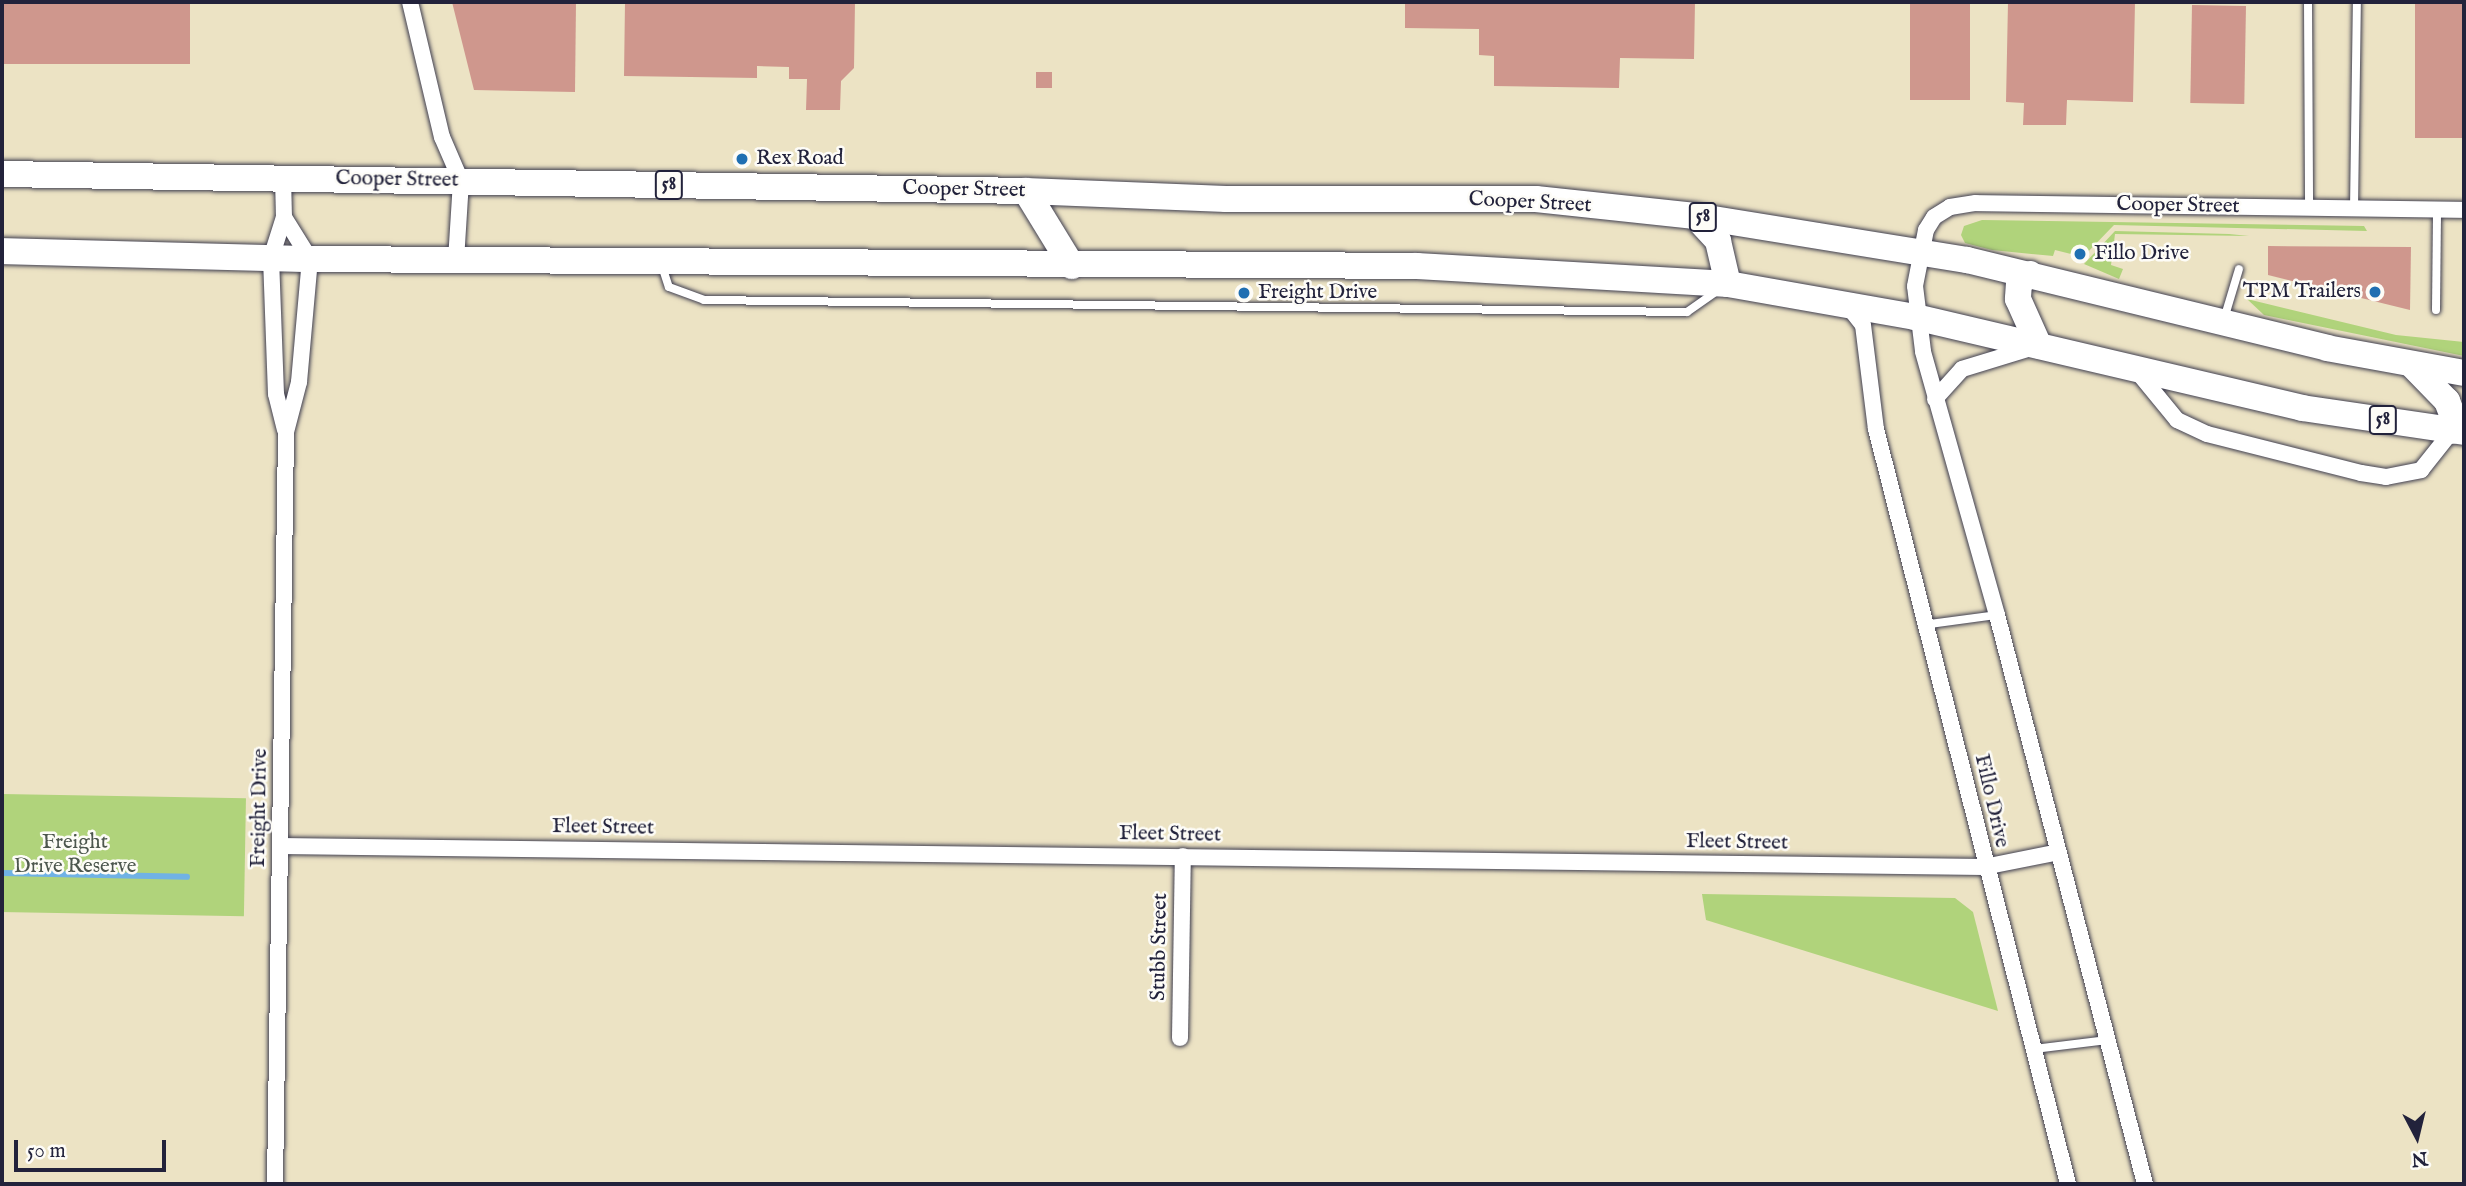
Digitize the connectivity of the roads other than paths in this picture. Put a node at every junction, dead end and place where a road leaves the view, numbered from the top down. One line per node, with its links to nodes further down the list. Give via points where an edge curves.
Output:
1 (410, 2): 6 (street, via 442,136)
2 (2308, 2): 8 (lane)
3 (2357, 2): 9 (lane)
4 (2, 174): 5 (main road, Cooper Street / 58)
5 (283, 177): 6 (main road, Cooper Street / 58); 13 (street, Freight Drive)
6 (461, 181): 7 (main road, Cooper Street / 58); 18 (street)
7 (1026, 191): 12 (main road, Cooper Street / 58, via 1226,199 1536,199); 20 (main road)
8 (2309, 208): 9 (street, Cooper Street); 15 (street, Cooper Street, via 1950,206 1934,217)
9 (2354, 209): 10 (street, Cooper Street)
10 (2437, 210): 11 (street, Cooper Street); 25 (lane)
11 (2464, 210)
12 (1695, 216): 15 (main road, Cooper Street / 58); 23 (main road, via 1718,241)
13 (284, 217): 16 (street, Freight Drive); 17 (street)
14 (2, 251): 16 (main road, 58)
15 (1922, 253): 22 (main road, Cooper Street / 58); 26 (street, Cooper Street, via 1915,286)
16 (271, 258): 17 (main road, 58); 34 (street, Freight Drive, via 276,394)
17 (310, 259): 18 (main road, 58); 34 (street, Freight Drive, via 299,382)
18 (456, 260): 19 (main road, 58)
19 (660, 260): 20 (main road, 58); 23 (lane, via 669,287 704,300 1687,312)
20 (1072, 266): 23 (main road, 58, via 1417,266)
21 (2239, 269): 27 (lane)
22 (2030, 274): 27 (main road, Cooper Street / 58); 28 (main road, via 2019,283 2018,299)
23 (1728, 284): 24 (main road, 58)
24 (1848, 306): 26 (main road, 58); 36 (street, Fillo Drive, via 1863,325 1877,429)
25 (2436, 310)
26 (1916, 317): 28 (main road, 58); 32 (street)
27 (2224, 322): 29 (main road, Cooper Street / 58)
28 (2039, 346): 30 (main road, 58); 32 (street, via 1962,369)
29 (2410, 364): 31 (main road, Cooper Street / 58); 33 (main road, via 2447,401)
30 (2136, 369): 33 (main road, 58, via 2302,408); 33 (street, via 2177,420 2207,434 2361,472 2395,477 2421,470)
31 (2464, 373)
32 (1935, 399): 35 (street)
33 (2458, 431)
34 (286, 432): 37 (street, Freight Drive)
35 (1997, 615): 36 (lane); 38 (street)
36 (1930, 624): 40 (street, Fillo Drive)
37 (280, 846): 39 (street, Fleet Street); 44 (street, Freight Drive)
38 (2059, 852): 40 (street, Fleet Street); 42 (street)
39 (1183, 856): 40 (street, Fleet Street); 41 (street, Stubb Street)
40 (1984, 867): 43 (street, Fillo Drive)
41 (1180, 1038)
42 (2107, 1040): 43 (lane); 46 (street)
43 (2032, 1049): 45 (street, Fillo Drive)
44 (275, 1184)
45 (2068, 1184)
46 (2145, 1184)

